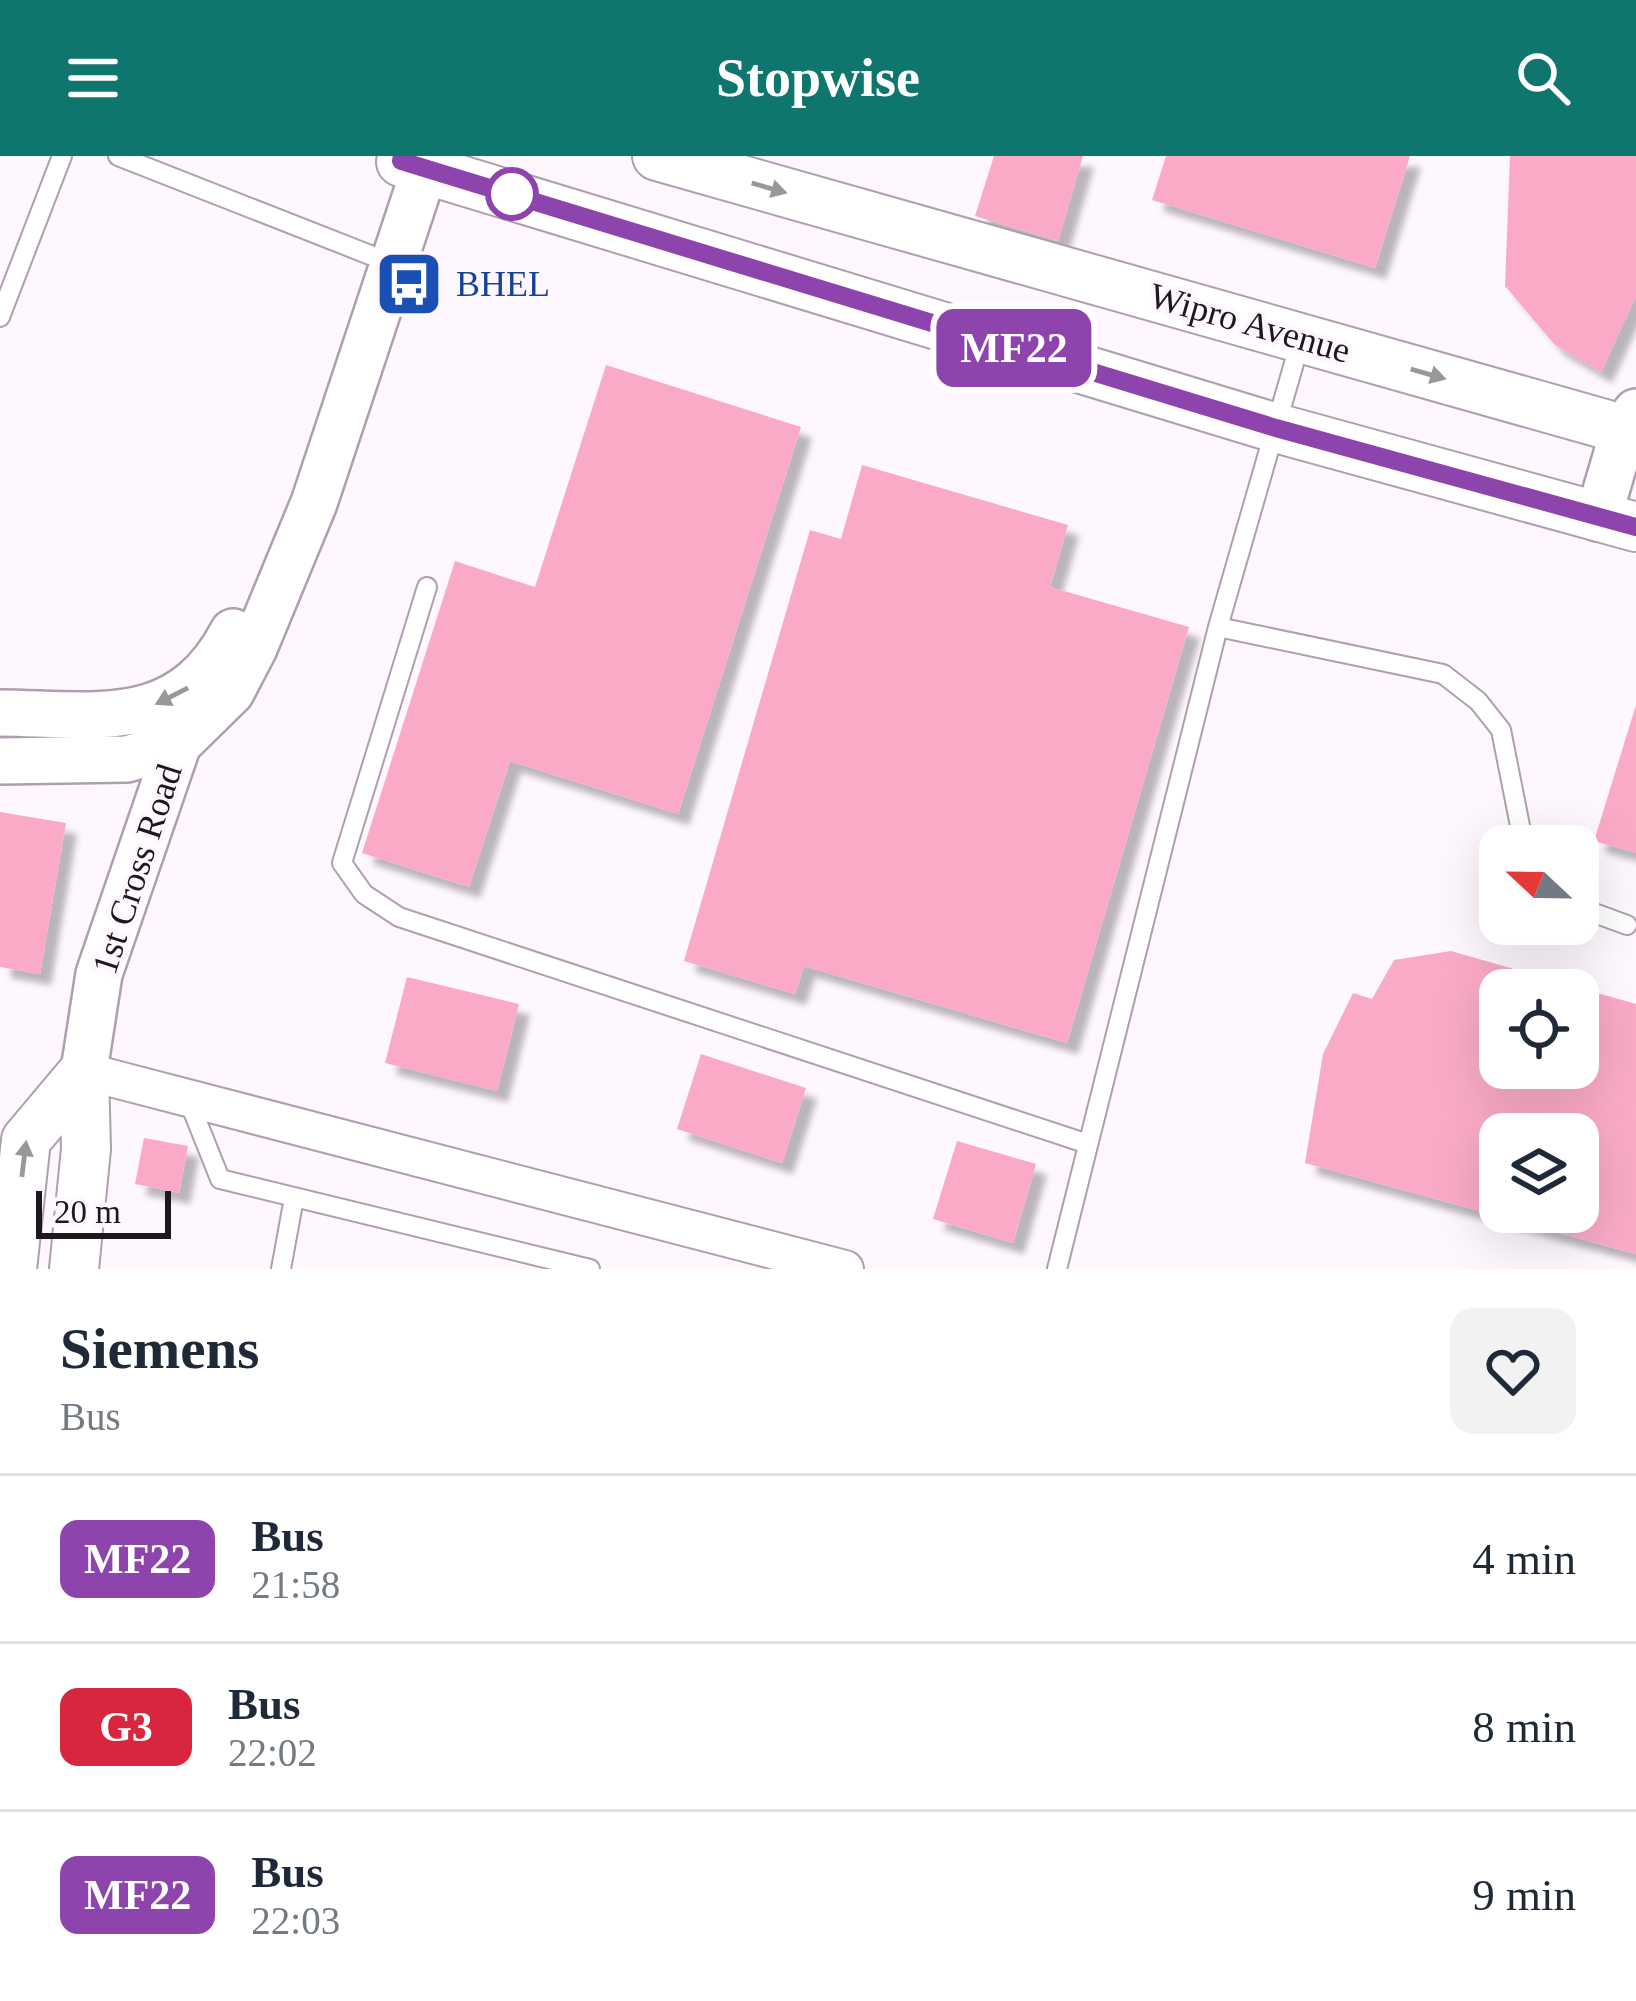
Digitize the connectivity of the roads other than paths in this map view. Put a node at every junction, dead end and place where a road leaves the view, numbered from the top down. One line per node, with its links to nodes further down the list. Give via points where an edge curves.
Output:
1 (62, 156): 6 (lane)
2 (118, 156): 5 (lane)
3 (657, 156): 8 (main road, Wipro Avenue, one-way to 8)
4 (415, 160): 5 (street, 1st Cross Road); 9 (street); 11 (main road)
5 (370, 255): 9 (street, 1st Cross Road)
6 (7, 278): 7 (lane)
7 (0, 317)
8 (1301, 338): 10 (main road, Wipro Avenue, one-way to 10); 11 (lane)
9 (329, 418): 15 (street, one-way to 15, via 231,636 206,673 175,700 135,711); 16 (street, 1st Cross Road, via 314,503 254,648 231,692)
10 (1632, 425): 12 (street)
11 (1276, 428): 12 (main road); 14 (lane)
12 (1617, 522)
13 (428, 587): 25 (lane, via 342,863 364,895 399,917)
14 (1218, 627): 19 (lane, via 1443,674 1501,730); 25 (lane)
15 (0, 713)
16 (178, 745): 17 (street); 20 (street, 1st Cross Road)
17 (99, 760): 18 (street); 20 (street, via 129,786 139,827)
18 (0, 761)
19 (1520, 825)
20 (134, 871): 23 (street, 1st Cross Road, via 99,974)
21 (1599, 915): 22 (lane)
22 (1627, 925)
23 (84, 1070): 24 (street); 27 (main road, one-way to 23, via 26,1140); 28 (main road)
24 (188, 1099): 26 (lane, via 220,1179); 31 (street)
25 (1088, 1144): 32 (lane)
26 (294, 1198): 29 (lane); 30 (lane)
27 (12, 1269)
28 (74, 1269)
29 (281, 1269)
30 (590, 1269)
31 (845, 1269)
32 (1057, 1269)

